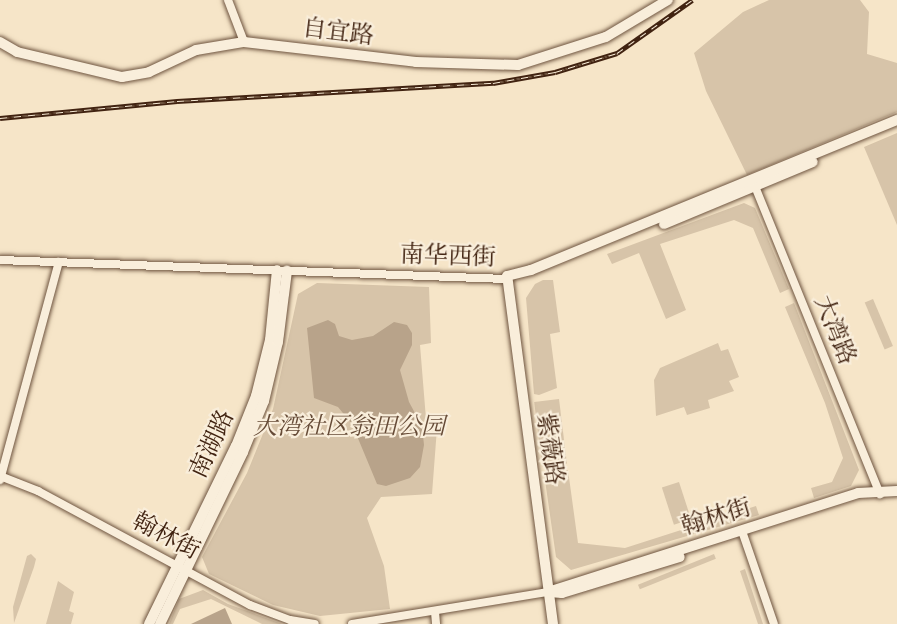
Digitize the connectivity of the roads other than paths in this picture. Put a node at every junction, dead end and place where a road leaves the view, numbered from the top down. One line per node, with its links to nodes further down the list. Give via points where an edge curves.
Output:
1 (228, 0): 4 (street)
2 (668, 0): 4 (main road, 自宜路, via 606,37 518,65 416,62)
3 (0, 42): 4 (main road, 自宜路, via 17,52 122,77 149,72 196,50)
4 (244, 42)
5 (897, 120): 7 (main road, 南华西街)
6 (897, 127): 7 (main road, 南华西街)
7 (754, 184): 11 (main road, 南华西街); 14 (street, 大湾路)
8 (0, 260): 9 (street, 南华西街)
9 (59, 262): 10 (street, 南华西街); 12 (street)
10 (282, 270): 11 (street, 南华西街); 17 (main road, 南湖路, via 256,396)
11 (507, 282): 18 (main road, 紫薇路)
12 (0, 478): 17 (street, 翰林街, via 38,490)
13 (897, 491): 14 (main road, 翰林街)
14 (880, 493): 15 (main road, 翰林街); 16 (main road, 翰林街)
15 (897, 497)
16 (743, 534): 18 (main road, 翰林街); 26 (street)
17 (180, 567): 20 (main road, 南湖路); 21 (main road, 南湖路); 22 (street, 翰林街, via 261,610)
18 (548, 592): 19 (street, 翰林街); 25 (main road, 紫薇路)
19 (435, 612): 23 (street, 翰林街); 24 (street)
20 (149, 624)
21 (160, 624)
22 (315, 624)
23 (352, 624)
24 (436, 624)
25 (553, 624)
26 (774, 624)

